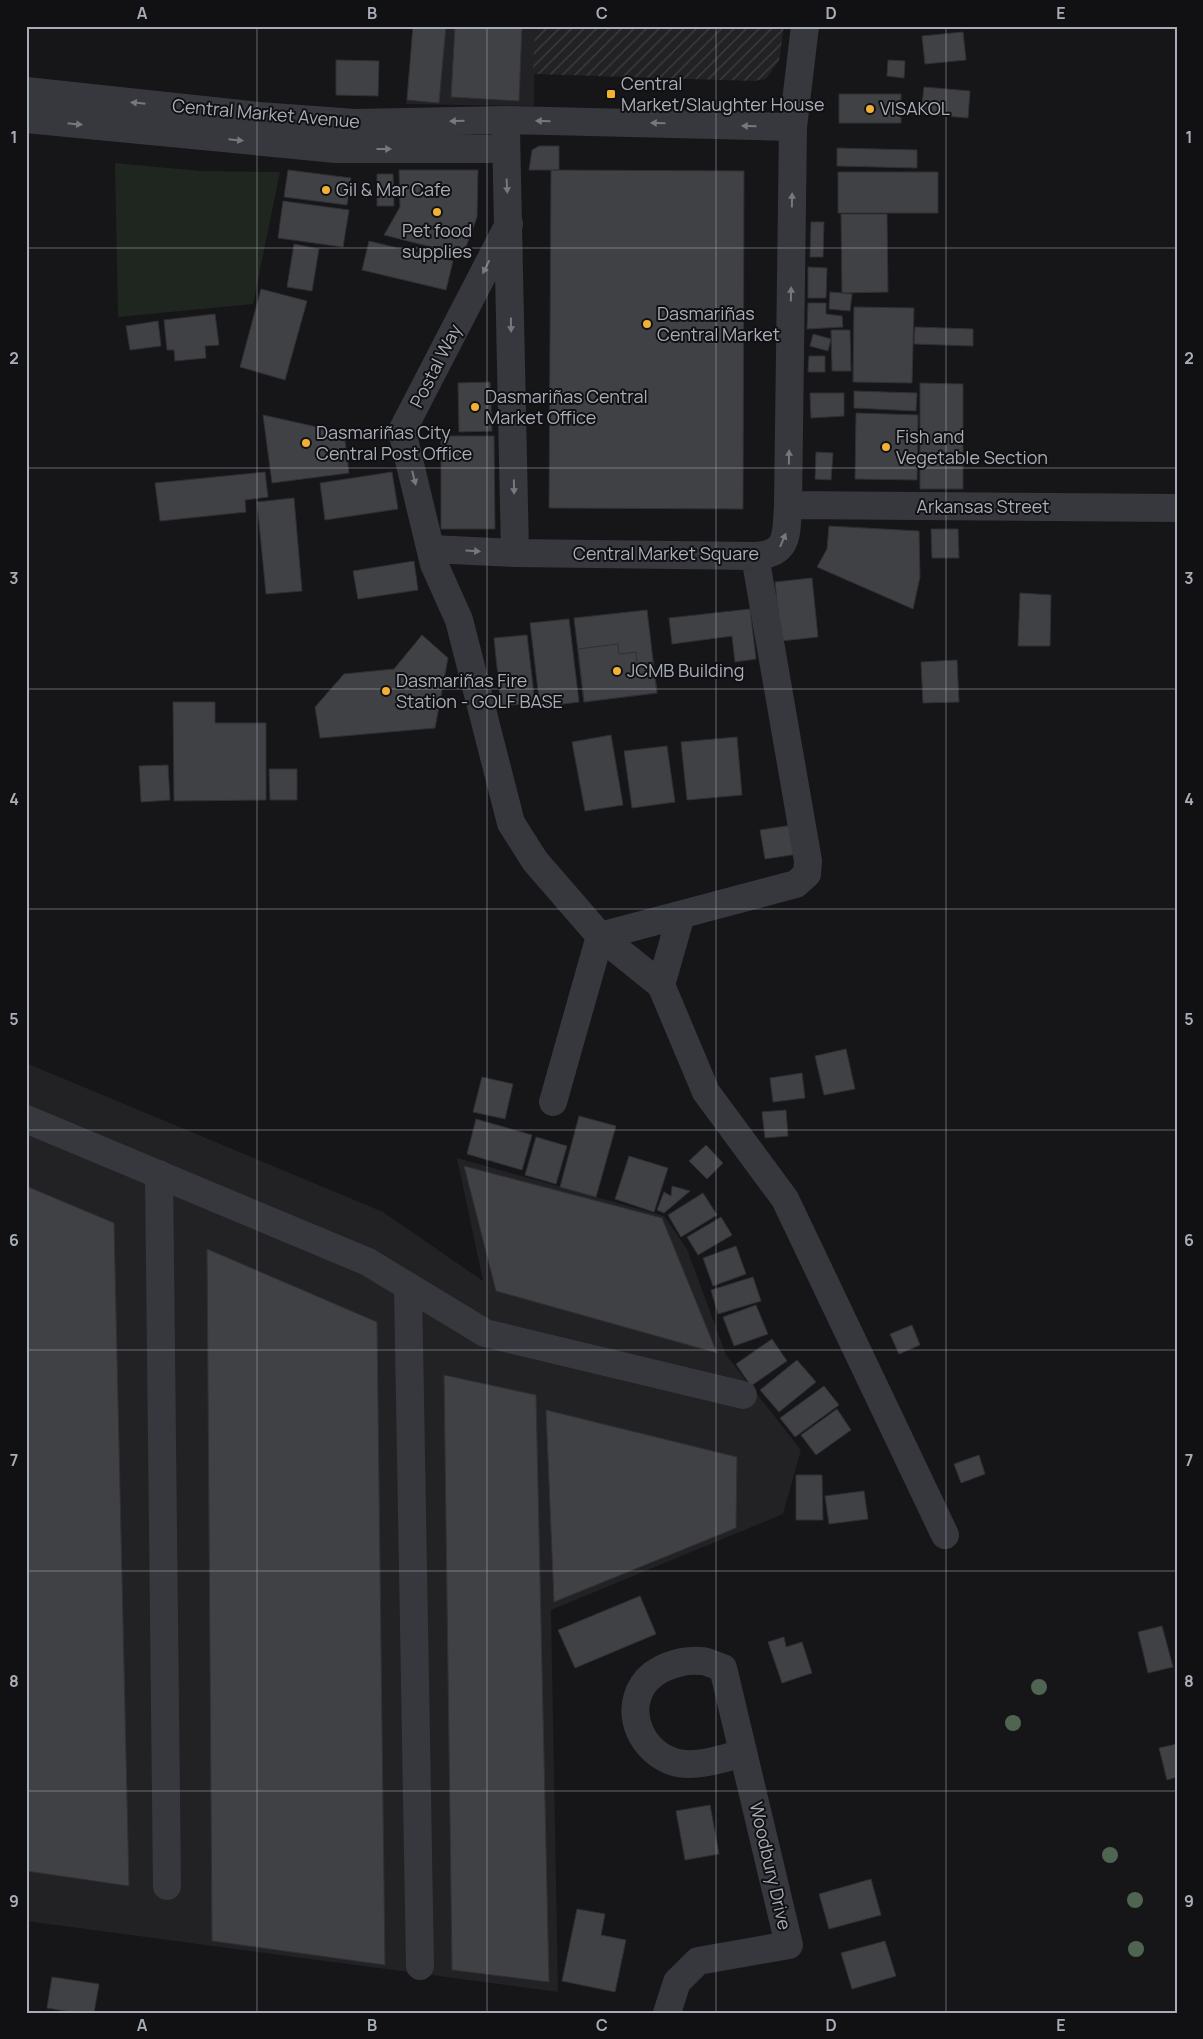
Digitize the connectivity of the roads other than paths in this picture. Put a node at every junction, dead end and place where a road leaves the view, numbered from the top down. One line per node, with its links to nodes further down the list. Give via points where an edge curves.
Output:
1 (805, 26): 5 (street, Central Market Square)
2 (26, 91): 4 (street, Central Market Avenue, one-way to 2, via 355,123)
3 (26, 119): 6 (street, Central Market Avenue, one-way to 6, via 336,149)
4 (506, 120): 5 (street, one-way to 4); 6 (street)
5 (793, 127): 8 (street, Central Market Square, one-way to 5)
6 (505, 149): 7 (street, one-way to 7)
7 (509, 224): 10 (street, Postal Way, one-way to 10, via 402,431); 11 (street, one-way to 11)
8 (788, 505): 9 (street, Arkansas Street); 12 (street, Central Market Square, one-way to 8, via 768,555 782,546 786,537)
9 (1177, 508)
10 (431, 549): 11 (street, one-way to 11); 14 (street, Postal Way, via 434,564 459,620 511,823 535,861)
11 (515, 553): 12 (street, Central Market Square)
12 (756, 556): 13 (street, via 808,874 796,884)
13 (681, 915): 14 (street); 15 (street)
14 (600, 936): 15 (street, Postal Way); 16 (street)
15 (661, 985): 21 (street, via 706,1092 785,1199)
16 (553, 1102)
17 (26, 1119): 18 (street)
18 (159, 1174): 19 (street, via 368,1262); 23 (street)
19 (408, 1286): 20 (street, via 485,1333); 24 (street)
20 (743, 1395)
21 (945, 1535)
22 (742, 1753): 25 (street, Woodbury Drive, via 789,1945 698,1961 677,1982)
23 (167, 1886)
24 (420, 1966)
25 (667, 2013)

